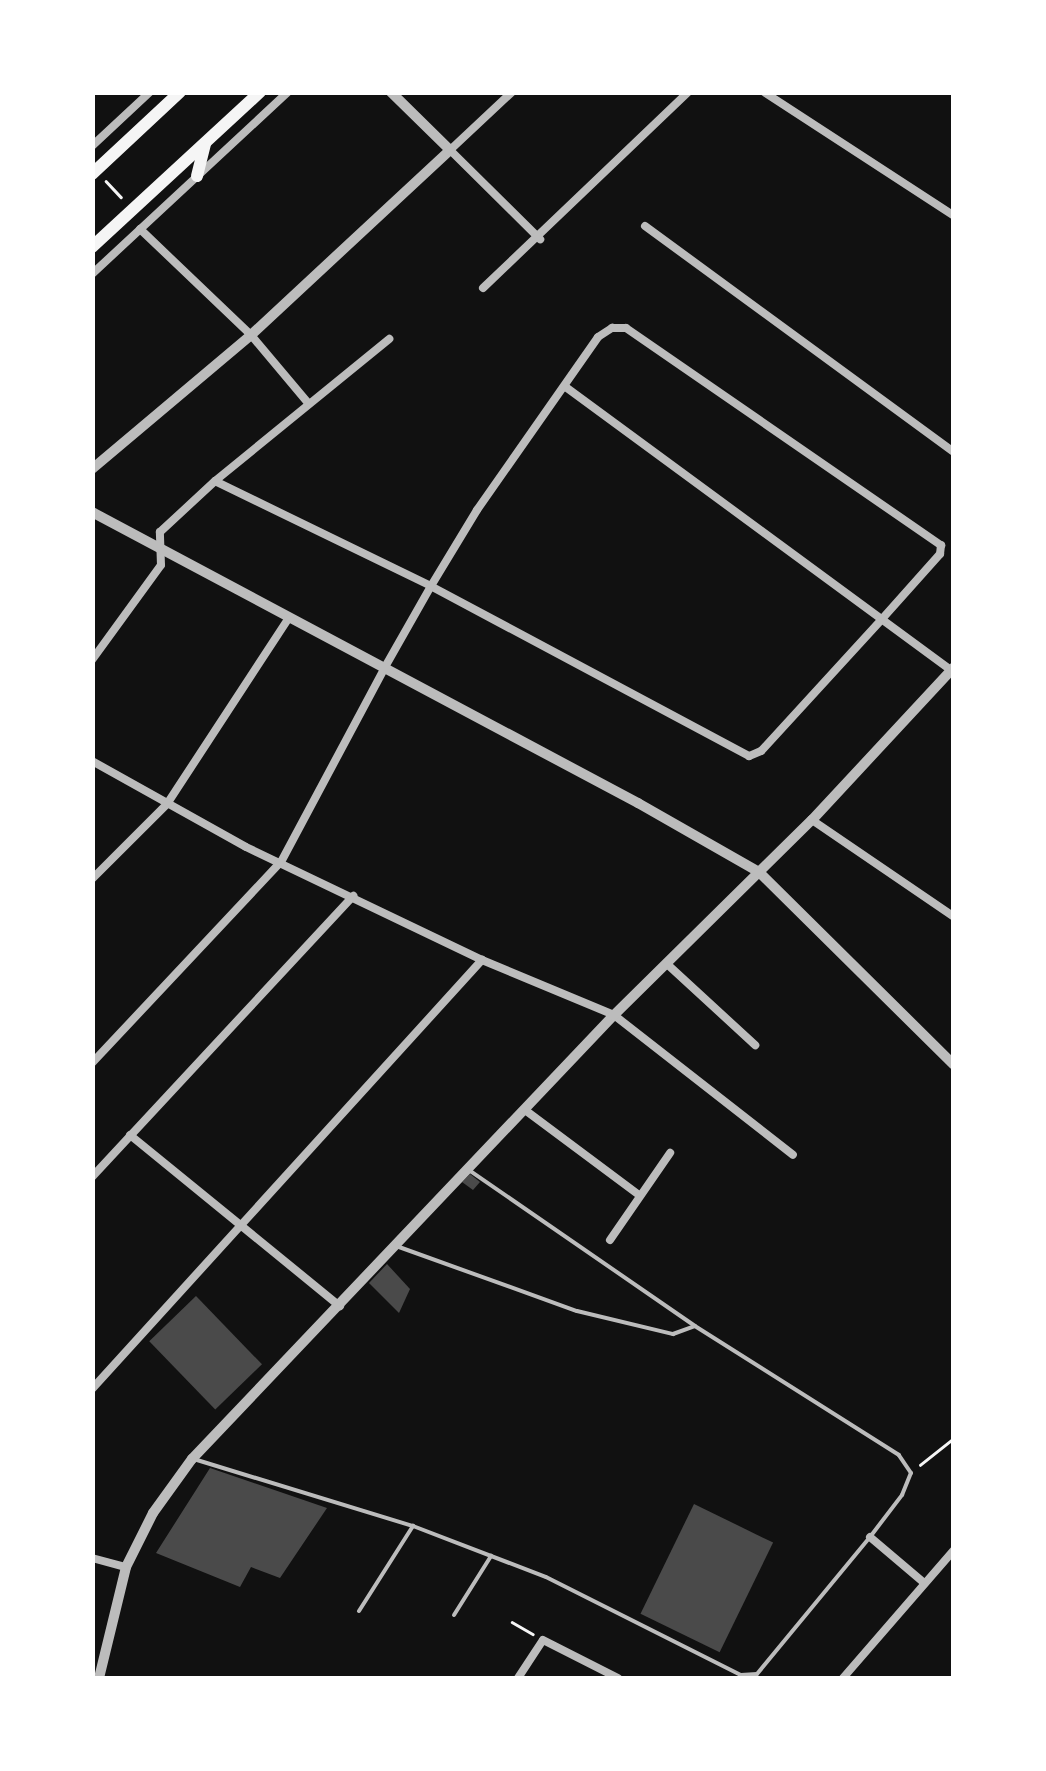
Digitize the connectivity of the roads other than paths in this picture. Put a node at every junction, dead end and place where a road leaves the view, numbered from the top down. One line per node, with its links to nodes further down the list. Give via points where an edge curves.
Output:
1 (150, 92): 10 (street)
2 (180, 92): 12 (main road)
3 (260, 92): 9 (main road)
4 (288, 92): 13 (street)
5 (391, 92): 11 (street)
6 (512, 92): 11 (street)
7 (688, 92): 17 (street)
8 (764, 92): 14 (street)
9 (206, 142): 13 (main road); 18 (main road)
10 (92, 146)
11 (450, 150): 17 (street); 21 (street)
12 (94, 172)
13 (198, 176): 16 (street)
14 (954, 216)
15 (644, 226): 25 (street)
16 (140, 229): 19 (street); 21 (street)
17 (540, 238): 20 (street)
18 (92, 248)
19 (92, 274)
20 (483, 288)
21 (251, 334): 24 (street); 26 (street)
22 (389, 339): 24 (street)
23 (567, 388): 30 (street, via 477,510); 32 (street); 32 (street, via 598,337 626,328 938,539 940,554)
24 (308, 403): 27 (street)
25 (954, 452)
26 (92, 468)
27 (214, 481): 29 (street, via 160,532); 30 (street)
28 (92, 512): 29 (street)
29 (160, 548): 31 (street); 33 (street, via 160,564)
30 (431, 586): 32 (street, via 749,756); 34 (street)
31 (288, 618): 34 (street); 37 (street)
32 (883, 618): 35 (street)
33 (92, 660)
34 (385, 667): 39 (street); 40 (street)
35 (952, 669): 38 (street)
36 (92, 761): 37 (street)
37 (167, 804): 39 (street); 41 (street)
38 (812, 820): 40 (street); 43 (street)
39 (281, 862): 42 (street); 48 (street)
40 (759, 872): 45 (street); 49 (street)
41 (92, 879)
42 (353, 896): 44 (street); 51 (street)
43 (954, 917)
44 (482, 960): 46 (street); 57 (street)
45 (666, 964): 46 (street); 47 (street)
46 (614, 1015): 50 (street); 53 (street)
47 (755, 1045)
48 (92, 1064)
49 (954, 1065)
50 (526, 1110): 54 (street); 56 (street)
51 (130, 1136): 55 (street); 57 (street)
52 (670, 1153): 56 (street)
53 (794, 1154)
54 (469, 1170): 59 (street); 61 (lane)
55 (92, 1176)
56 (639, 1195): 58 (street)
57 (241, 1223): 60 (street); 62 (street)
58 (610, 1240)
59 (398, 1247): 60 (street); 61 (lane, via 577,1311 672,1334)
60 (340, 1306): 63 (street)
61 (695, 1326): 65 (lane, via 899,1455 911,1473)
62 (92, 1390)
63 (192, 1459): 64 (lane); 69 (street)
64 (413, 1526): 67 (lane); 71 (lane)
65 (870, 1537): 70 (street); 73 (lane)
66 (954, 1550): 70 (street)
67 (491, 1556): 72 (lane); 73 (lane)
68 (92, 1558): 69 (street)
69 (126, 1566): 74 (street)
70 (923, 1582): 77 (street)
71 (359, 1612)
72 (454, 1615)
73 (749, 1676)
74 (99, 1678)
75 (518, 1678): 76 (street, via 543,1640)
76 (618, 1678)
77 (842, 1678)

